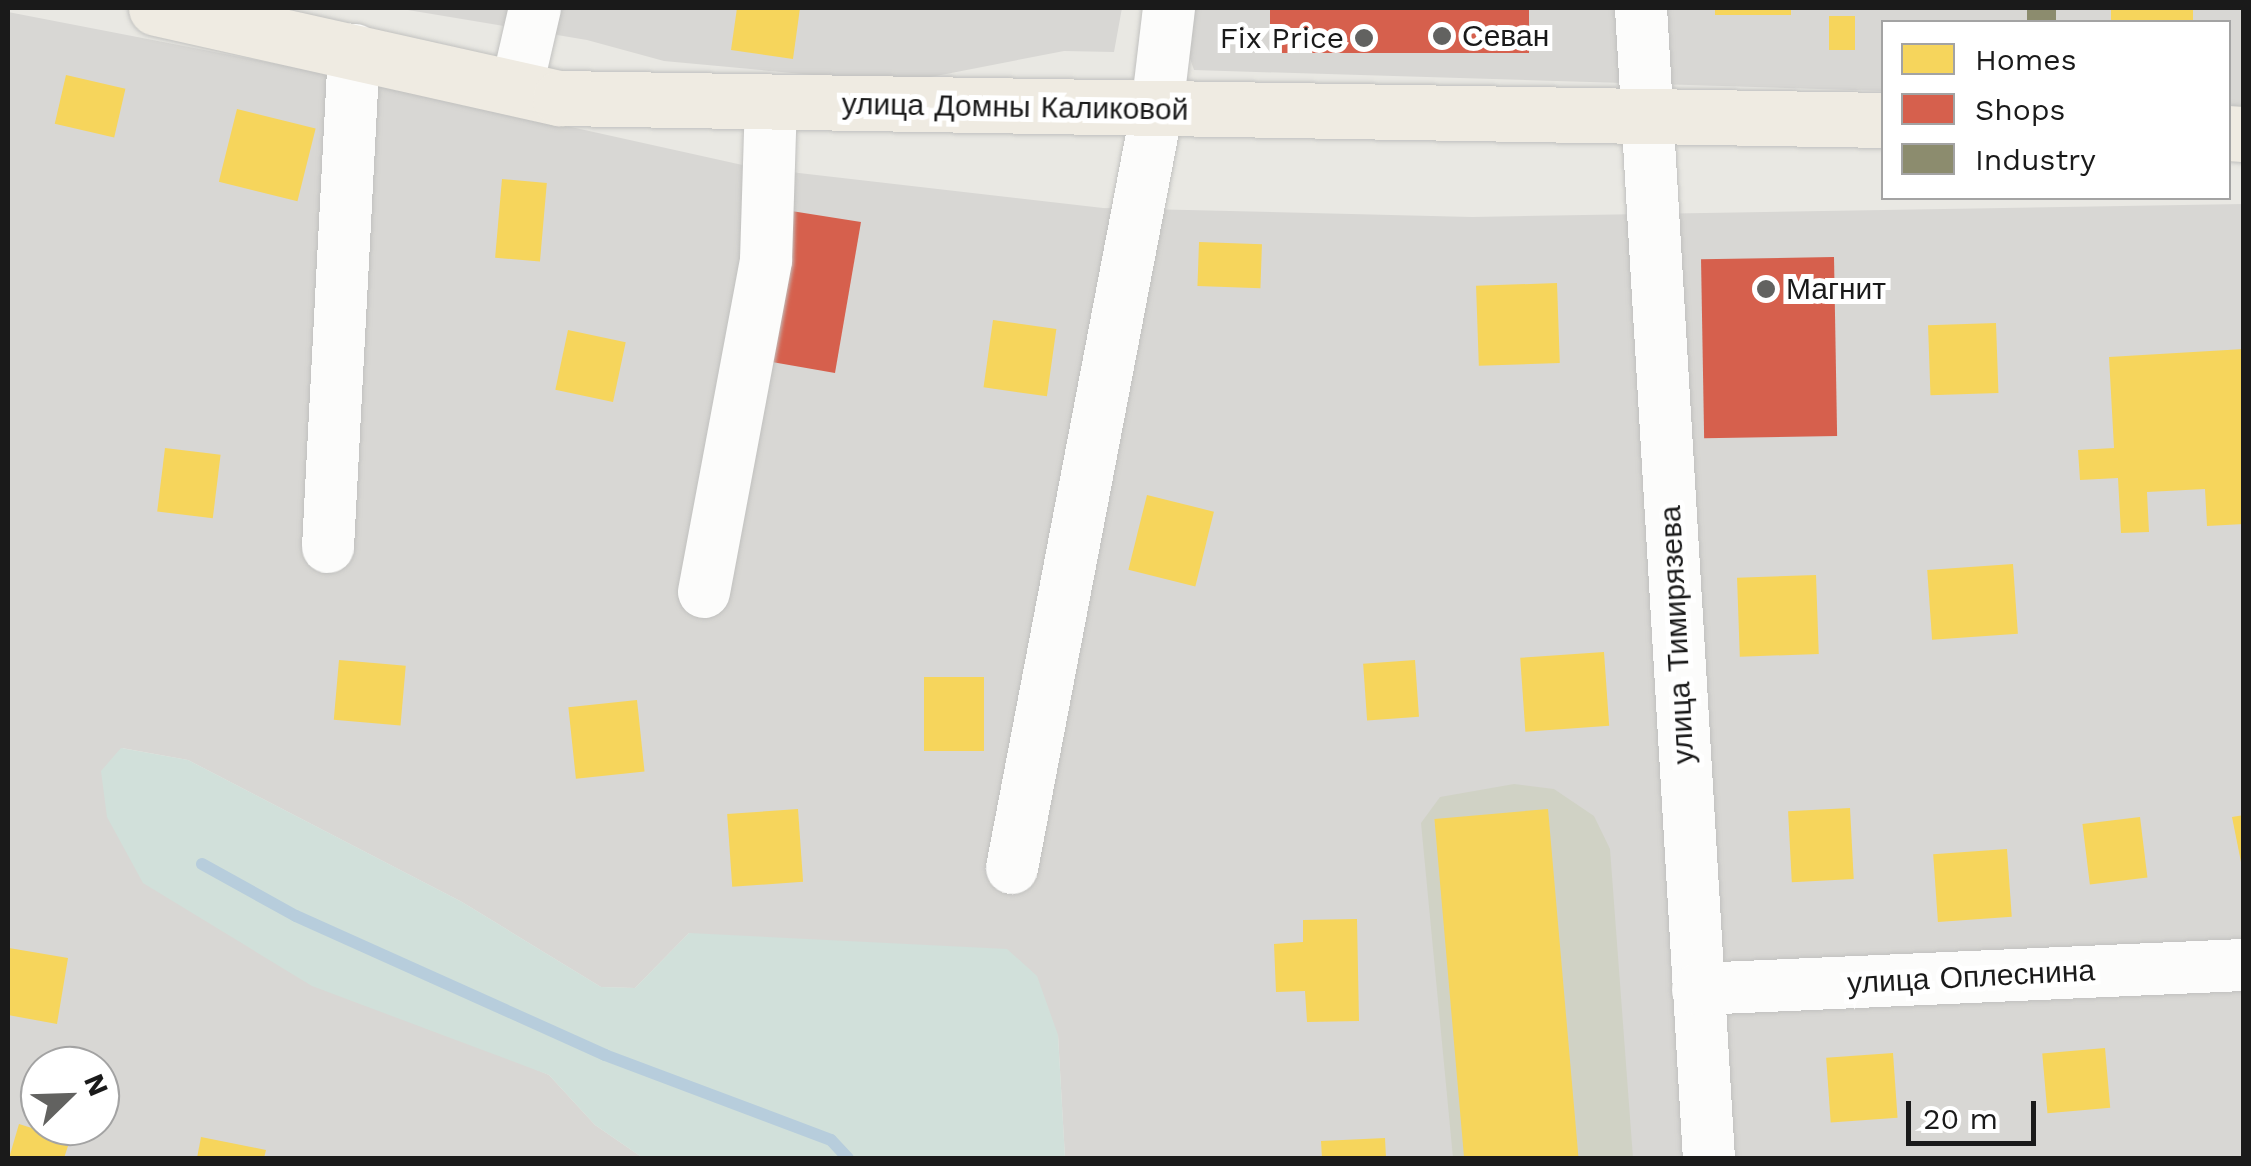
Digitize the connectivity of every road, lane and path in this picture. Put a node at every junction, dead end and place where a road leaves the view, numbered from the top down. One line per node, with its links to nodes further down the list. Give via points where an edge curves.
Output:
1 (156, 8): 5 (main road, улица Домны Каликовой)
2 (535, 8): 6 (street)
3 (1169, 8): 8 (street)
4 (1641, 8): 9 (street, улица Тимирязева)
5 (354, 50): 6 (main road, улица Домны Каликовой); 11 (street)
6 (518, 86): 7 (main road, улица Домны Каликовой, via 560,98)
7 (771, 104): 8 (main road, улица Домны Каликовой); 12 (street, via 766,260)
8 (1157, 109): 9 (main road, улица Домны Каликовой); 13 (street)
9 (1645, 111): 10 (main road, улица Домны Каликовой); 15 (street, улица Тимирязева)
10 (1881, 120)
11 (328, 547)
12 (704, 592)
13 (1012, 868)
14 (2244, 964): 15 (street, улица Оплеснина)
15 (1698, 989): 16 (street, улица Тимирязева)
16 (1709, 1158)

